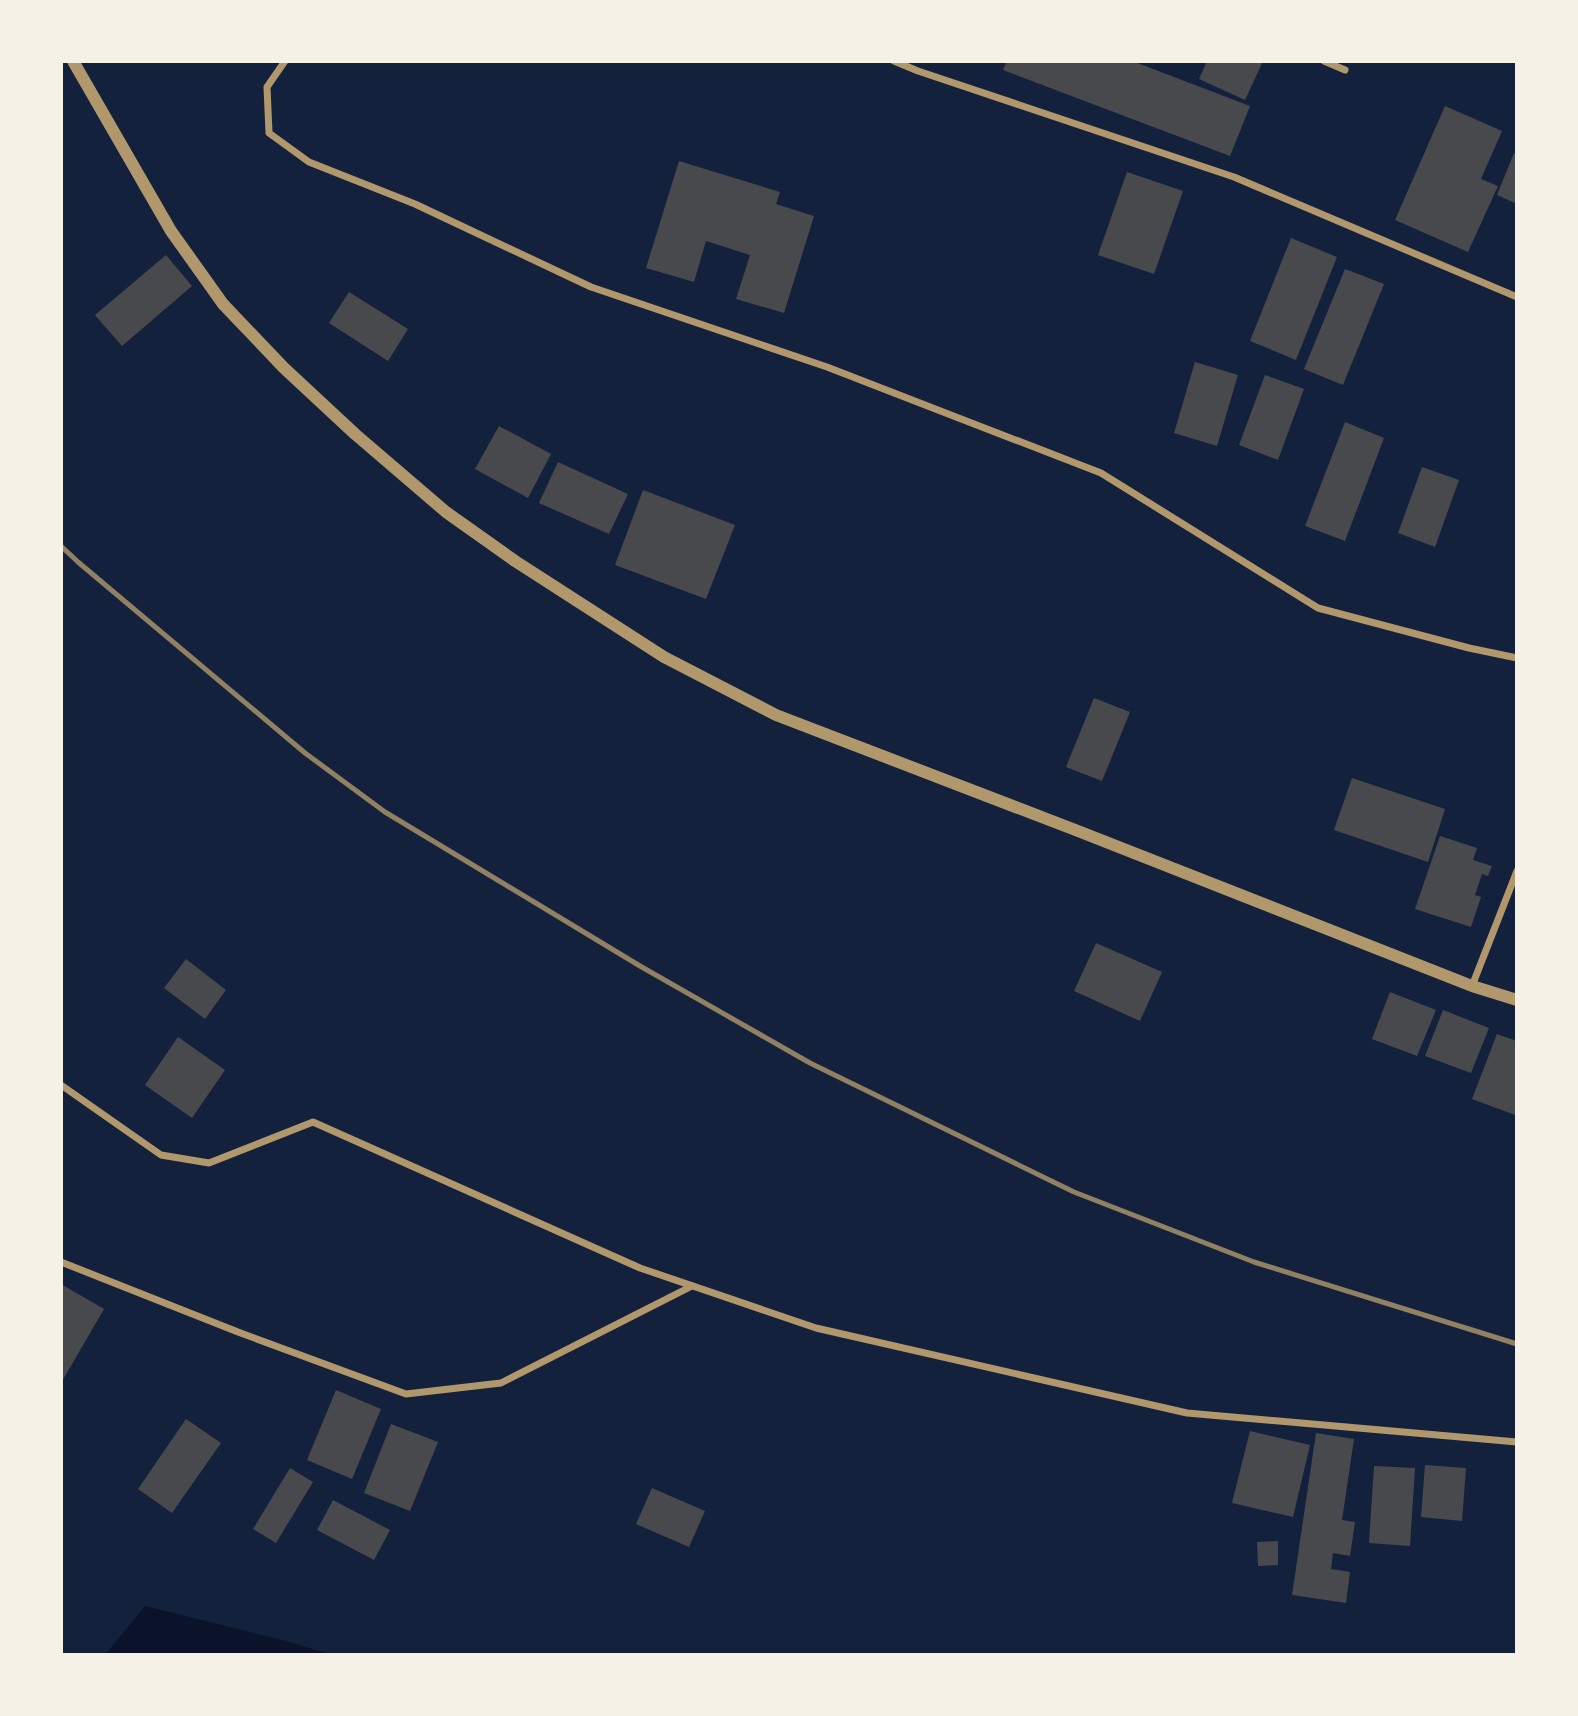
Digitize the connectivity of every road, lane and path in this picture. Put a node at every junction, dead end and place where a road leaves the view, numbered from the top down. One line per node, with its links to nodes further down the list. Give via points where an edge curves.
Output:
1 (73, 61): 9 (street, via 171,231 223,304 355,434 446,512 515,561 664,657 776,715)
2 (285, 61): 7 (street, via 267,87 269,134 309,162 415,204 591,287 827,367 1101,473 1318,608)
3 (894, 61): 6 (street, via 1234,177)
4 (1324, 61): 5 (street)
5 (1345, 70)
6 (1517, 297)
7 (1517, 658)
8 (1517, 871): 9 (street)
9 (1472, 986): 10 (street)
10 (1517, 1000)
11 (61, 1084): 13 (street, via 161,1155 209,1163 313,1122 640,1268)
12 (61, 1262): 13 (street, via 406,1394 500,1384)
13 (692, 1286): 14 (street, via 816,1328 1187,1413)
14 (1517, 1442)

